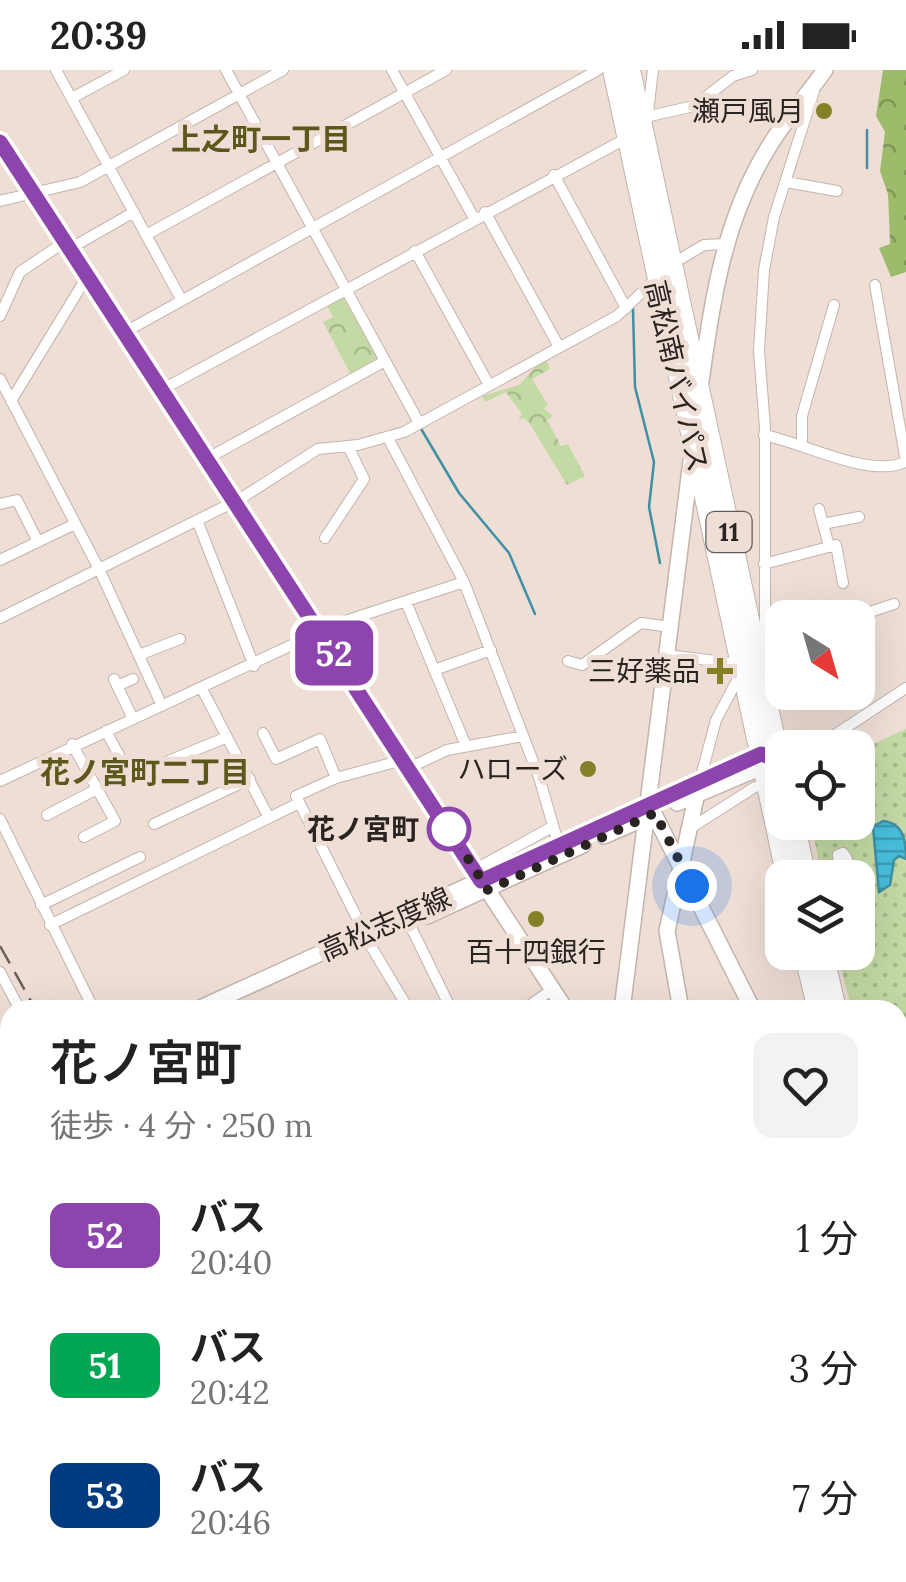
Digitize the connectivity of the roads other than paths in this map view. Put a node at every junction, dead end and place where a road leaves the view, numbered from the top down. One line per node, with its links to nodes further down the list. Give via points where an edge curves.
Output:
1 (56, 70): 15 (street)
2 (124, 70): 15 (street)
3 (226, 70): 14 (street)
4 (283, 70): 14 (street)
5 (392, 70): 13 (street)
6 (446, 70): 13 (street)
7 (598, 70): 18 (street)
8 (613, 70): 16 (highway, 高松南バイパス / 11)
9 (630, 70): 16 (highway, 高松南バイパス / 11)
10 (654, 70): 16 (street)
11 (752, 70): 16 (street, via 694,106)
12 (820, 74): 22 (street); 31 (main road, via 760,162)
13 (405, 93): 18 (street); 19 (street)
14 (239, 94): 19 (street); 20 (street)
15 (72, 98): 20 (street)
16 (640, 127): 21 (street); 33 (highway, 高松南バイパス / 11)
17 (0, 142): 23 (main road)
18 (440, 156): 27 (street); 28 (street)
19 (277, 163): 28 (street); 29 (street)
20 (108, 166): 23 (street, via 74,184); 26 (street)
21 (554, 175): 27 (street); 39 (street)
22 (786, 182): 24 (street); 50 (street, via 764,270)
23 (32, 191): 25 (street); 30 (main road)
24 (837, 191)
25 (0, 201)
26 (134, 212): 29 (street); 30 (street)
27 (479, 215): 32 (street); 42 (street)
28 (312, 226): 36 (street); 37 (street)
29 (146, 235): 37 (street)
30 (68, 244): 34 (main road); 40 (street, via 20,272)
31 (725, 244): 33 (street, via 704,245); 47 (main road)
32 (415, 251): 36 (street); 45 (street)
33 (663, 273): 39 (street); 47 (highway, 高松南バイパス / 11); 53 (highway, 高松南バイパス / 11)
34 (88, 275): 41 (main road); 48 (street)
35 (875, 285): 56 (street)
36 (346, 289): 43 (street); 46 (street)
37 (181, 299): 41 (street)
38 (834, 305): 52 (street, via 802,416)
39 (626, 308): 42 (street)
40 (0, 316)
41 (125, 332): 46 (main road)
42 (558, 345): 45 (street)
43 (386, 361): 49 (street); 55 (street)
44 (0, 378): 48 (street)
45 (489, 385): 49 (street)
46 (163, 389): 55 (main road)
47 (698, 397): 53 (main road); 84 (highway, 高松南バイパス / 11)
48 (12, 401): 62 (street)
49 (418, 421): 51 (street)
50 (764, 435): 52 (street); 68 (street)
51 (388, 438): 54 (street); 70 (street)
52 (802, 442): 56 (street, via 867,468)
53 (693, 444): 76 (main road); 84 (highway, 高松南バイパス / 11)
54 (348, 446): 57 (street, via 318,449); 64 (street, via 364,478)
55 (208, 458): 57 (main road)
56 (904, 463)
57 (236, 501): 61 (street); 77 (main road)
58 (0, 504): 65 (street, via 17,500)
59 (820, 509): 63 (street)
60 (859, 517): 63 (street)
61 (197, 520): 69 (street); 85 (street)
62 (75, 524): 65 (street); 69 (street)
63 (823, 524): 66 (street)
64 (332, 533)
65 (38, 542): 67 (street)
66 (829, 546): 68 (street); 71 (street, via 836,544)
67 (0, 560)
68 (764, 564): 84 (street, via 764,639)
69 (99, 569): 75 (street); 81 (street)
70 (464, 582): 72 (street); 79 (street)
71 (843, 583)
72 (406, 602): 77 (street); 86 (street)
73 (894, 604): 74 (street)
74 (875, 610)
75 (0, 618)
76 (671, 627): 82 (main road); 83 (street, via 641,624 582,664)
77 (322, 634): 85 (street); 102 (main road)
78 (180, 639): 81 (street)
79 (491, 650): 86 (street); 96 (street)
80 (765, 650): 84 (street)
81 (139, 656): 90 (street)
82 (667, 656): 84 (street); 111 (main road)
83 (568, 662)
84 (746, 662): 94 (highway, 高松南バイパス / 11); 107 (street, via 716,720)
85 (254, 666): 89 (street)
86 (434, 670): 99 (street)
87 (133, 679): 91 (street, via 115,683)
88 (906, 688): 92 (street)
89 (202, 689): 90 (street); 97 (street)
90 (162, 706): 91 (street)
91 (133, 719): 93 (street)
92 (842, 730)
93 (106, 731): 98 (street); 100 (street)
94 (765, 731)
95 (263, 733): 104 (street, via 276,759 320,739)
96 (523, 736): 99 (street); 116 (street)
97 (225, 738): 103 (street); 105 (street)
98 (72, 744): 106 (street); 109 (street)
99 (466, 746): 102 (street)
100 (120, 757)
101 (765, 759): 107 (main road, 高松志度線)
102 (406, 764): 104 (street); 122 (main road)
103 (152, 768)
104 (336, 778): 110 (street, via 296,796)
105 (250, 779): 114 (street); 115 (street)
106 (0, 780)
107 (698, 787): 111 (main road, 高松志度線); 117 (main road)
108 (754, 787): 117 (street)
109 (97, 789): 112 (street); 118 (street, via 114,821)
110 (297, 804): 114 (street); 126 (street)
111 (651, 811): 119 (main road, 高松志度線); 121 (main road); 138 (main road)
112 (46, 815)
113 (0, 818): 123 (street)
114 (269, 818): 125 (street)
115 (154, 824)
116 (552, 827): 119 (street); 122 (street)
117 (688, 830): 121 (main road)
118 (84, 836)
119 (561, 850): 122 (main road, 高松志度線)
120 (140, 857): 123 (street)
121 (680, 861): 139 (main road, via 666,931); 140 (main road)
122 (481, 880): 124 (main road, 高松志度線); 130 (main road)
123 (40, 904): 125 (street)
124 (407, 919): 126 (main road, 高松志度線); 135 (street)
125 (50, 924): 132 (street)
126 (367, 937): 133 (main road, 高松志度線); 134 (street)
127 (808, 970): 141 (highway)
128 (826, 970): 142 (highway)
129 (0, 972): 131 (street)
130 (553, 990): 136 (street); 137 (main road)
131 (15, 1000)
132 (89, 1000)
133 (227, 1000)
134 (403, 1000)
135 (447, 1000)
136 (538, 1000)
137 (560, 1000)
138 (623, 1000)
139 (679, 1000)
140 (748, 1000)
141 (816, 1000)
142 (834, 1000)

